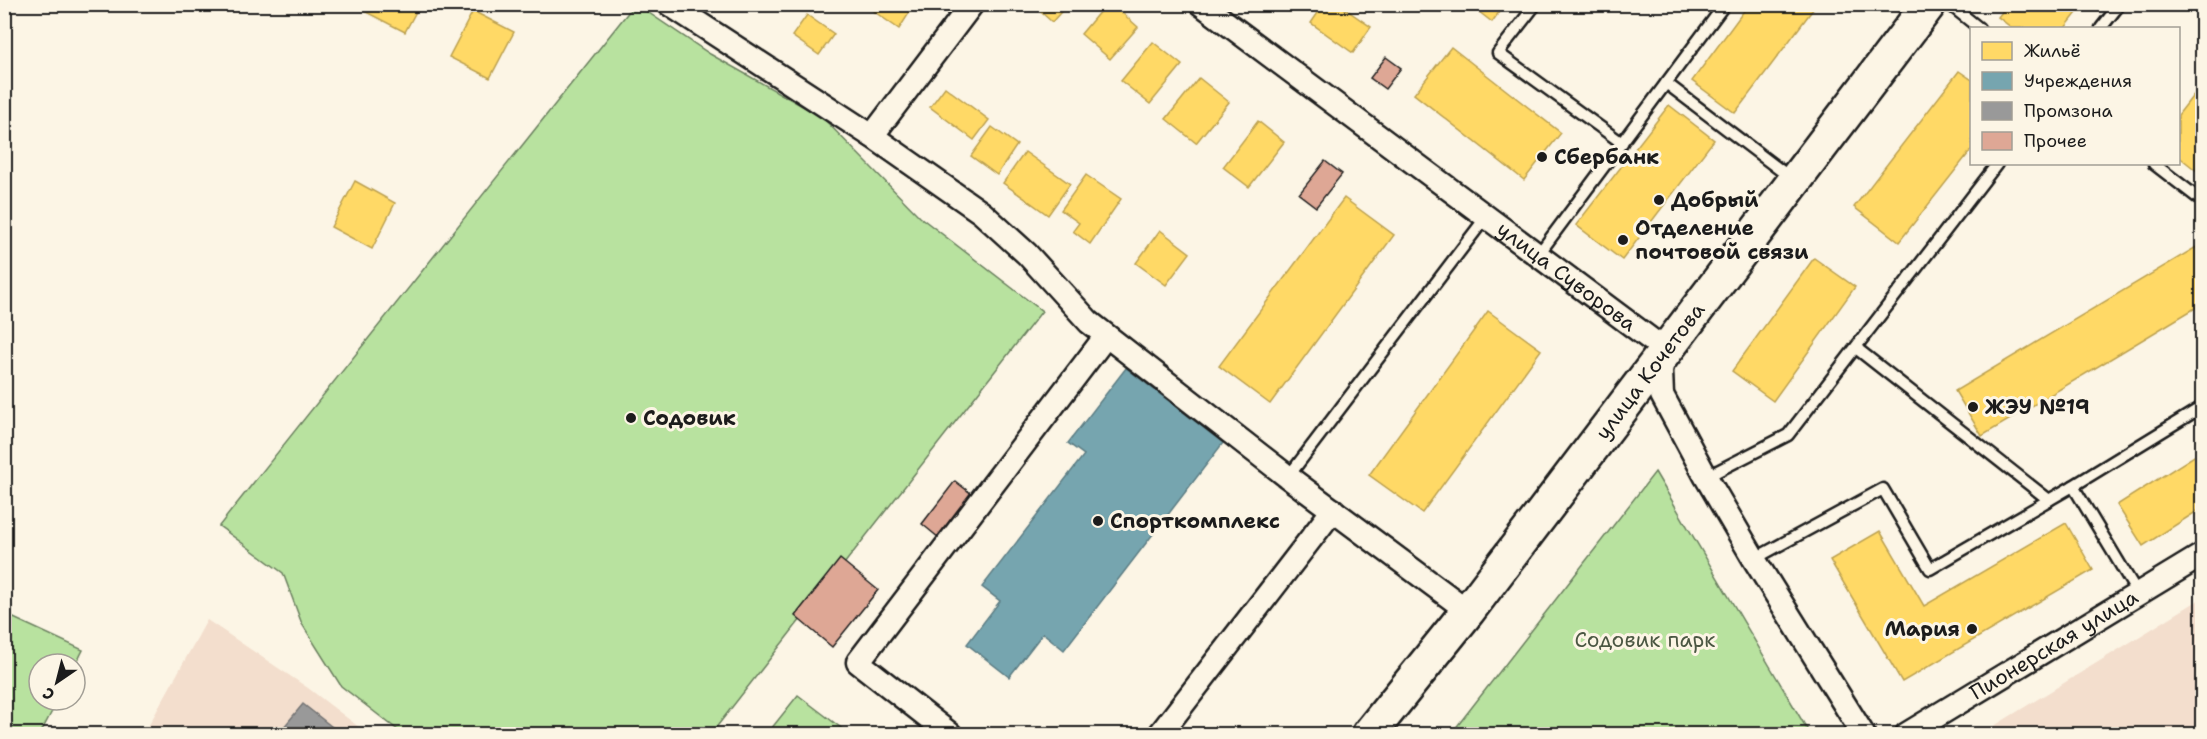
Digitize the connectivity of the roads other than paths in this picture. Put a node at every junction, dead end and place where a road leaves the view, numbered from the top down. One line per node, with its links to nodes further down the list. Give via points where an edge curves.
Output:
1 (669, 4): 12 (street)
2 (972, 4): 12 (street)
3 (1201, 4): 18 (street, улица Суворова)
4 (1536, 4): 13 (lane, via 1498,53)
5 (1725, 4): 11 (lane)
6 (1929, 4): 16 (main road, улица Кочетова)
7 (1949, 4): 9 (lane)
8 (2120, 4): 10 (lane)
9 (1979, 27)
10 (2102, 27)
11 (1666, 83): 13 (lane); 16 (lane)
12 (872, 136): 20 (street, via 982,213)
13 (1622, 143): 19 (lane)
14 (1996, 165): 21 (lane)
15 (2155, 165): 17 (lane)
16 (1795, 181): 22 (main road, улица Кочетова)
17 (2202, 201)
18 (1486, 217): 19 (street, улица Суворова); 26 (lane)
19 (1538, 255): 22 (street, улица Суворова)
20 (1106, 336): 26 (street); 35 (street, via 858,662)
21 (1856, 348): 27 (lane, via 1788,435); 29 (lane)
22 (1665, 350): 23 (street); 24 (main road, улица Кочетова)
23 (1662, 395): 24 (street, via 1644,394); 27 (street)
24 (1624, 404): 34 (main road, улица Кочетова)
25 (2202, 407): 28 (lane)
26 (1288, 477): 30 (street)
27 (1706, 477): 32 (street)
28 (2073, 486): 29 (lane); 33 (lane)
29 (2049, 500): 32 (lane, via 1930,569 1883,489)
30 (1333, 510): 34 (street); 36 (street)
31 (2202, 555): 33 (street, Пионерская улица)
32 (1754, 559): 38 (street)
33 (2138, 594): 39 (street, Пионерская улица)
34 (1468, 611): 37 (main road, улица Кочетова)
35 (950, 735)
36 (1160, 735)
37 (1369, 735)
38 (1863, 735)
39 (1907, 735)

